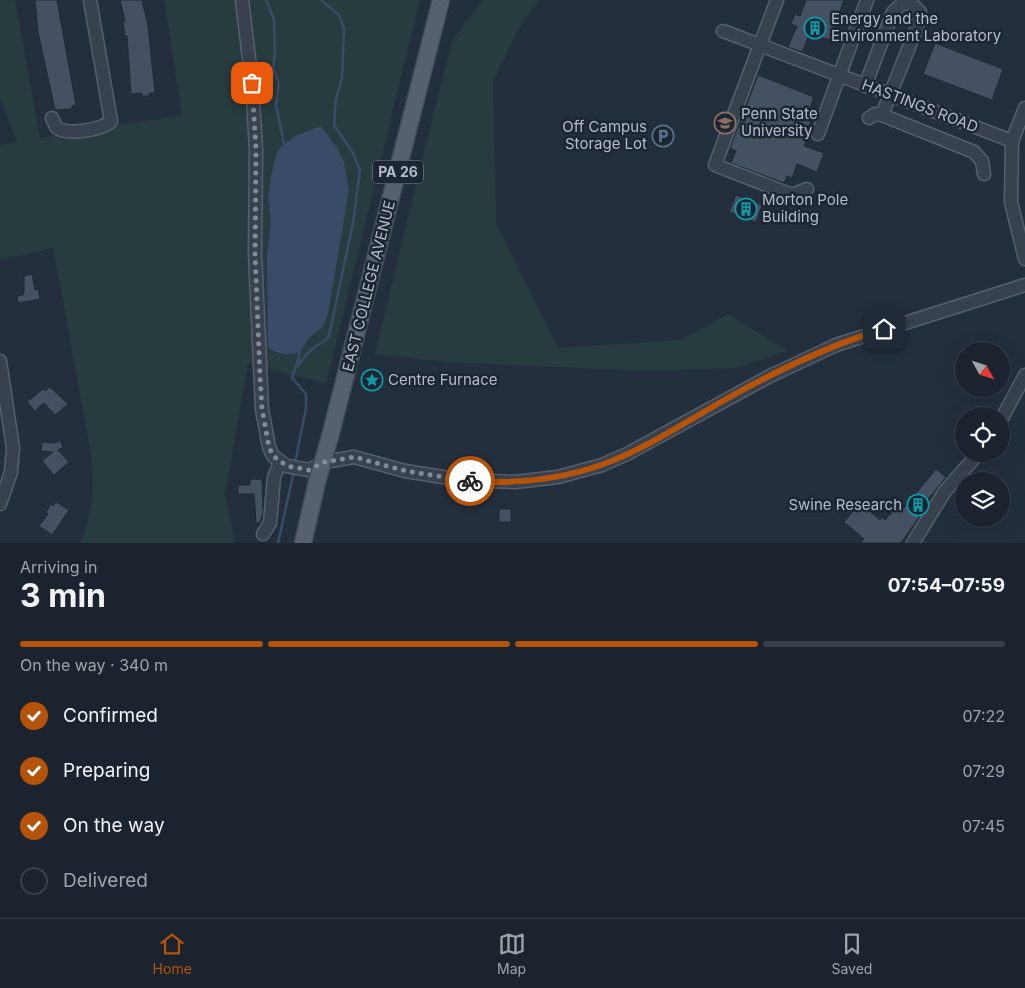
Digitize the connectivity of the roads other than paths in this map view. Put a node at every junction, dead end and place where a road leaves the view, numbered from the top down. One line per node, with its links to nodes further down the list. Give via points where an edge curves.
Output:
1 (90, 0): 13 (street, via 111,121 105,126 65,132 56,127)
2 (242, 0): 26 (street, via 255,131 255,253 262,409 269,447 273,456)
3 (441, 0): 24 (main road, EAST COLLEGE AVENUE / PA 26)
4 (777, 0): 7 (street)
5 (868, 0): 8 (street)
6 (723, 31): 7 (street, HASTINGS ROAD)
7 (760, 45): 8 (street, HASTINGS ROAD); 18 (street, via 715,165 792,195)
8 (839, 76): 9 (street, HASTINGS ROAD); 14 (street)
9 (865, 86): 10 (street, HASTINGS ROAD); 10 (street, via 893,12 902,3 912,4 921,16)
10 (891, 95): 12 (street, HASTINGS ROAD); 15 (street, via 876,116)
11 (1025, 108): 16 (street)
12 (940, 113): 15 (street); 16 (street, HASTINGS ROAD)
13 (52, 118)
14 (818, 134)
15 (931, 134): 17 (street, via 979,155)
16 (1012, 141): 19 (street, via 1011,202)
17 (984, 174)
18 (807, 189)
19 (1025, 259)
20 (1025, 285): 24 (street, via 836,345 770,376 627,454 576,472 537,480 490,482 406,471 354,457)
21 (0, 361): 27 (street, via 13,448 11,472)
22 (1024, 377): 23 (street)
23 (1008, 407)
24 (324, 462): 26 (street, via 309,470); 29 (main road, EAST COLLEGE AVENUE / PA 26)
25 (971, 462): 30 (street, via 945,491)
26 (285, 464): 28 (street, via 274,476 270,523)
27 (0, 504)
28 (263, 534)
29 (303, 543)
30 (914, 543)

